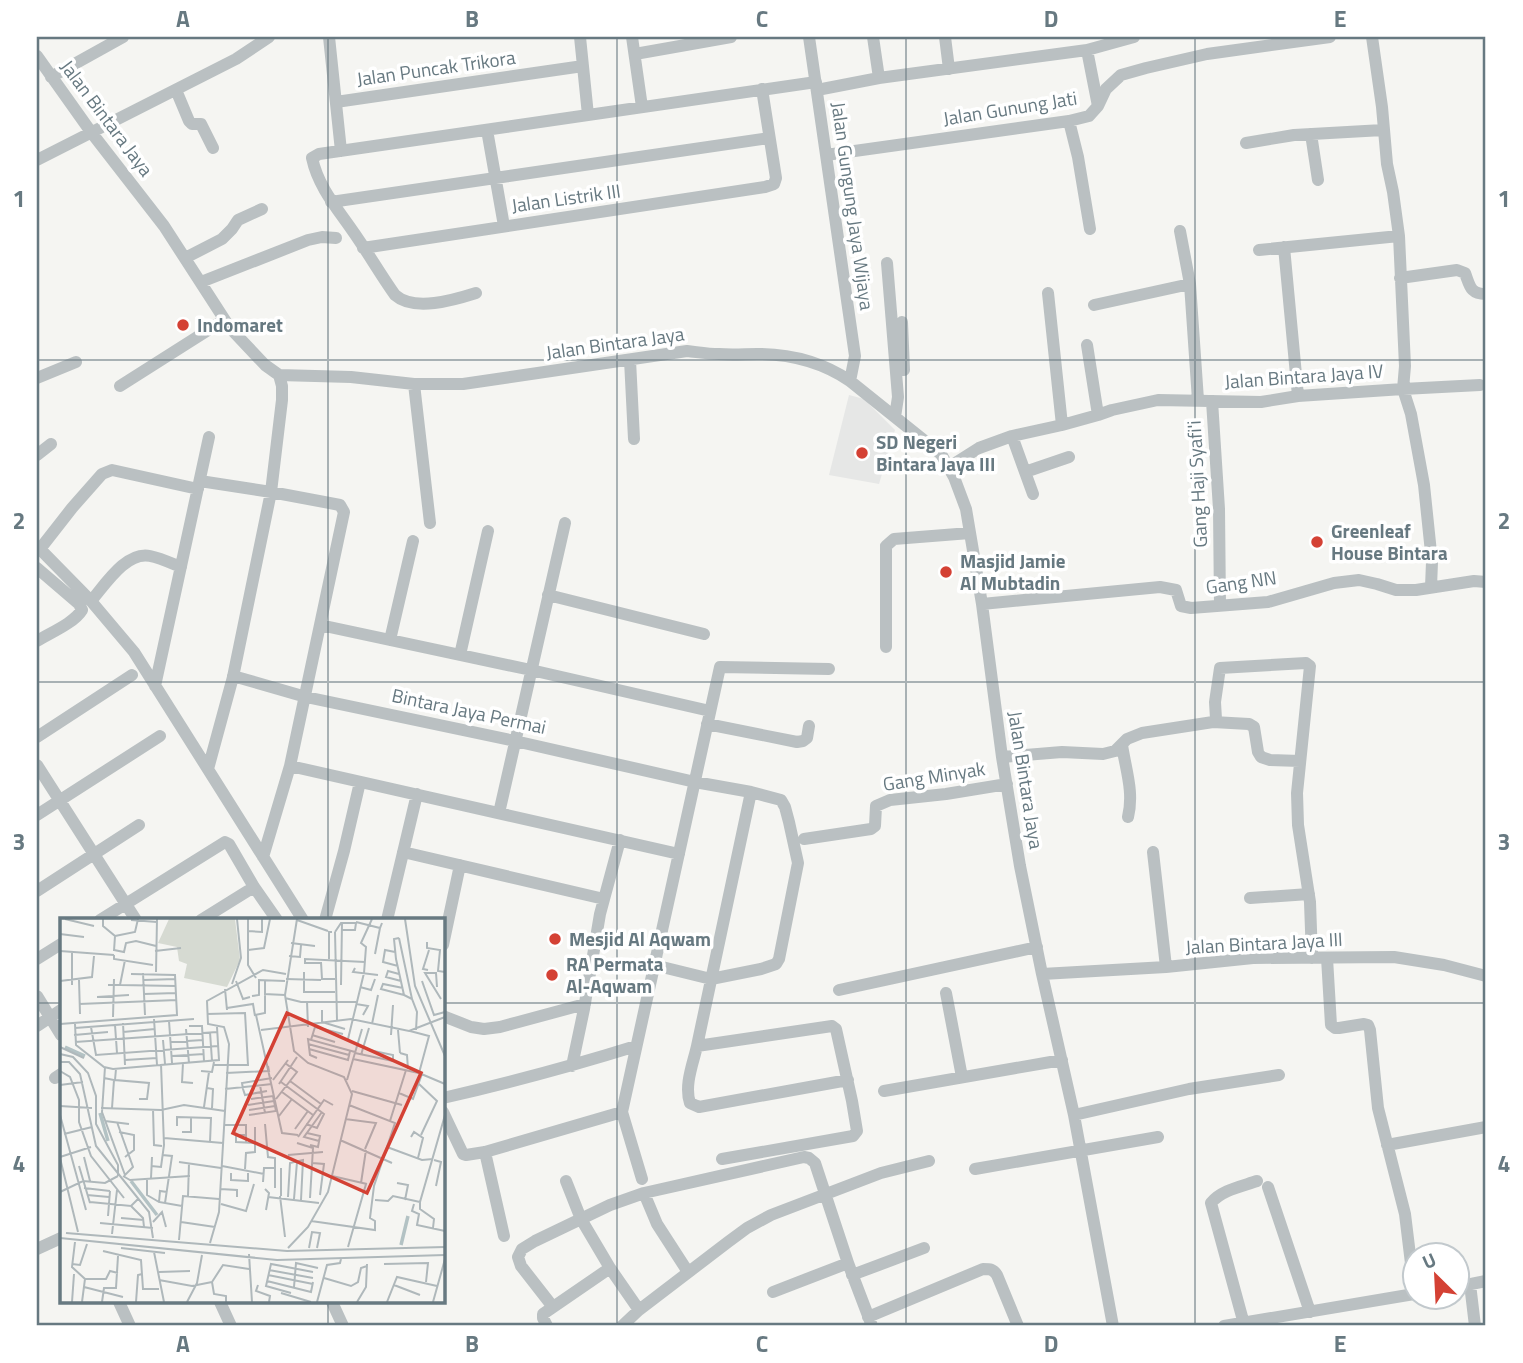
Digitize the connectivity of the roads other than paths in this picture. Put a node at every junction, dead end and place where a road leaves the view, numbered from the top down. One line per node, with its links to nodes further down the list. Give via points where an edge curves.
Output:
1 (123, 37): 19 (street)
2 (328, 37): 24 (street)
3 (580, 37): 17 (street)
4 (632, 37): 15 (street)
5 (731, 37): 15 (street)
6 (809, 37): 21 (street, Jalan Gungung Jaya Wijaya)
7 (873, 37): 20 (street)
8 (945, 37): 18 (street)
9 (1133, 37): 14 (street)
10 (1330, 37): 13 (street, Jalan Gunung Jati)
11 (1372, 37): 30 (street, Jalan Bintara Jaya IV)
12 (262, 39): 23 (street, via 236,59)
13 (1261, 42): 25 (street, Jalan Gunung Jati, via 1121,75)
14 (1087, 50): 18 (street); 25 (street)
15 (635, 54): 26 (street)
16 (37, 56): 19 (street, Jalan Bintara Jaya)
17 (583, 66): 24 (street, Jalan Puncak Trikora); 27 (street)
18 (949, 69): 20 (street)
19 (51, 77): 31 (street, Jalan Bintara Jaya)
20 (879, 78): 21 (street)
21 (816, 86): 22 (street); 37 (street, Jalan Gungung Jaya Wijaya)
22 (762, 89): 26 (street); 33 (street)
23 (176, 90): 31 (street); 35 (street, via 189,121 201,124)
24 (336, 103): 36 (street)
25 (1098, 106): 28 (street, Jalan Gunung Jati, via 1089,116)
26 (642, 107): 27 (street)
27 (589, 115): 29 (street)
28 (1069, 121): 37 (street, Jalan Gunung Jati); 44 (street)
29 (487, 130): 36 (street); 39 (street)
30 (1383, 130): 32 (street); 46 (street, Jalan Bintara Jaya IV)
31 (91, 132): 38 (street); 51 (street, Jalan Bintara Jaya)
32 (1311, 134): 34 (street); 40 (street)
33 (769, 138): 39 (street); 43 (street, Jalan Listrik III, via 776,178 765,187)
34 (1246, 143)
35 (213, 148)
36 (341, 151): 41 (street, via 312,158)
37 (826, 155): 67 (street, Jalan Gungung Jaya Wijaya, via 855,356)
38 (37, 160)
39 (497, 178): 41 (street); 43 (street)
40 (1318, 180)
41 (331, 202): 49 (street)
42 (262, 209): 51 (street, via 238,220 222,239)
43 (503, 226): 49 (street, Jalan Listrik III)
44 (1090, 229)
45 (1180, 231): 55 (street)
46 (1399, 236): 48 (street); 53 (street, Jalan Bintara Jaya IV)
47 (336, 238): 54 (street, via 308,240)
48 (1284, 247): 50 (street); 73 (street)
49 (363, 248): 56 (street, via 402,301 433,303)
50 (1259, 250)
51 (185, 258): 54 (street, Jalan Bintara Jaya)
52 (887, 262): 72 (street)
53 (1400, 278): 58 (street, via 1457,270 1465,273 1472,290); 71 (street, Jalan Bintara Jaya IV)
54 (201, 282): 60 (street, Jalan Bintara Jaya)
55 (1189, 284): 59 (street); 74 (street)
56 (476, 293)
57 (1048, 293): 78 (street)
58 (1486, 294)
59 (1094, 305)
60 (224, 320): 65 (street, Jalan Bintara Jaya); 70 (street)
61 (902, 322): 72 (street)
62 (1087, 345): 76 (street)
63 (630, 360): 67 (street, Jalan Bintara Jaya, via 687,351 787,356 811,360); 68 (street, Jalan Bintara Jaya, via 463,384); 81 (street)
64 (76, 362): 66 (street)
65 (279, 375): 68 (street, Jalan Bintara Jaya); 88 (street, via 282,400)
66 (37, 378)
67 (850, 381): 77 (street, Jalan Bintara Jaya)
68 (414, 384): 90 (street)
69 (1480, 385): 71 (street)
70 (120, 386)
71 (1404, 388): 73 (street, Jalan Bintara Jaya IV); 99 (street, via 1424,485)
72 (901, 396): 77 (street)
73 (1298, 396): 75 (street, Jalan Bintara Jaya IV, via 1261,402)
74 (1198, 400): 75 (street, Jalan Bintara Jaya IV); 76 (street, Jalan Bintara Jaya IV, via 1158,400)
75 (1212, 401): 103 (street, Gang Haji Syafi'i)
76 (1098, 415): 78 (street, Jalan Bintara Jaya IV)
77 (899, 420): 85 (street, Jalan Bintara Jaya, via 941,454)
78 (1062, 425): 79 (street, Jalan Bintara Jaya IV)
79 (1012, 436): 85 (street, Jalan Bintara Jaya IV, via 979,448); 86 (street)
80 (209, 437): 87 (street)
81 (634, 439)
82 (51, 444): 83 (street)
83 (37, 456)
84 (1069, 457): 86 (street)
85 (949, 467): 93 (street, Jalan Bintara Jaya)
86 (1025, 472): 89 (street)
87 (199, 485): 88 (street); 95 (street, via 107,471); 96 (street)
88 (271, 492): 104 (street, via 340,505 344,512); 113 (street)
89 (1033, 494)
90 (430, 523)
91 (565, 523): 100 (street)
92 (488, 531): 109 (street)
93 (970, 533): 102 (street, Jalan Bintara Jaya); 108 (street, via 894,539 886,546)
94 (413, 541): 106 (street)
95 (38, 548): 101 (street)
96 (181, 567): 101 (street, via 148,555 134,557); 114 (street)
97 (37, 568): 107 (street, via 82,610)
98 (1486, 582): 99 (street)
99 (1431, 587): 103 (street, Gang NN, via 1396,590 1359,580 1268,602)
100 (548, 595): 105 (street); 111 (street)
101 (91, 601): 114 (street, via 134,652)
102 (982, 604): 103 (street, Gang NN, via 1160,587 1175,590 1184,608); 123 (street, Jalan Bintara Jaya)
103 (1220, 606)
104 (320, 625): 106 (street); 115 (street)
105 (704, 634)
106 (390, 640): 109 (street)
107 (37, 641)
108 (886, 647)
109 (460, 655): 111 (street)
110 (829, 669): 116 (street, via 720,667)
111 (531, 670): 116 (street); 121 (street)
112 (132, 675): 120 (street)
113 (233, 676): 115 (street, Bintara Jaya Permai); 127 (street)
114 (155, 686): 127 (street)
115 (306, 697): 121 (street, Bintara Jaya Permai); 126 (street)
116 (709, 717): 118 (street, via 797,742 807,738); 129 (street)
117 (1213, 722): 122 (street, via 1142,733); 124 (street, via 1249,724 1254,727 1261,757); 124 (street, via 1220,668 1308,664)
118 (809, 726)
119 (160, 736): 133 (street)
120 (37, 737)
121 (515, 741): 129 (street, Bintara Jaya Permai); 134 (street)
122 (1122, 745): 123 (street, via 1102,754); 136 (street, via 1132,803)
123 (1002, 757): 130 (street, Jalan Bintara Jaya)
124 (1300, 761): 148 (street, via 1298,825)
125 (37, 765): 133 (street)
126 (290, 766): 128 (street); 144 (street)
127 (208, 769): 144 (street)
128 (360, 782): 132 (street); 157 (street)
129 (695, 782): 131 (street, Bintara Jaya Permai); 142 (street)
130 (1007, 783): 138 (street, Gang Minyak, via 890,800 876,806 871,829); 161 (street, Jalan Bintara Jaya)
131 (751, 792): 169 (street); 169 (street, Bintara Jaya Permai, via 781,800 794,844 797,863 779,959 761,969)
132 (417, 794): 134 (street); 140 (street)
133 (58, 801): 135 (street); 143 (street)
134 (499, 813): 139 (street)
135 (37, 815)
136 (1128, 817)
137 (139, 825): 143 (street)
138 (804, 839)
139 (620, 841): 142 (street); 150 (street)
140 (403, 852): 145 (street); 158 (street)
141 (1153, 852): 166 (street)
142 (679, 854): 165 (street)
143 (94, 855): 147 (street); 151 (street)
144 (263, 857): 156 (street)
145 (460, 865): 150 (street); 159 (street)
146 (254, 887): 151 (street, via 225,842); 154 (street); 155 (street)
147 (37, 891)
148 (1309, 894): 149 (street); 162 (street)
149 (1250, 898)
150 (604, 900): 173 (street)
151 (126, 904): 152 (street); 153 (street)
152 (103, 918)
153 (135, 918)
154 (204, 918)
155 (276, 918)
156 (302, 918)
157 (326, 918)
158 (387, 918)
159 (444, 939)
160 (60, 945): 164 (street)
161 (1037, 947): 167 (street, Jalan Bintara Jaya); 170 (street)
162 (1312, 958): 163 (street, Jalan Bintara Jaya III); 166 (street, Jalan Bintara Jaya III, via 1253,958)
163 (1328, 958): 168 (street, Jalan Bintara Jaya III, via 1394,957); 193 (street, via 1331,1024 1335,1028 1364,1024 1370,1030)
164 (37, 959)
165 (654, 965): 169 (street); 179 (street)
166 (1166, 967): 167 (street, Jalan Bintara Jaya III)
167 (1042, 974): 181 (street, Jalan Bintara Jaya)
168 (1486, 976)
169 (711, 979): 180 (street)
170 (839, 990)
171 (946, 993): 184 (street)
172 (37, 996): 176 (street)
173 (585, 1004): 175 (street, via 484,1029); 182 (street)
174 (60, 1011): 176 (street)
175 (444, 1016)
176 (50, 1017): 177 (street); 178 (street)
177 (37, 1026)
178 (60, 1033)
179 (636, 1046): 182 (street); 188 (street)
180 (697, 1046): 185 (street, via 832,1026); 185 (street, via 688,1096 690,1103 699,1107)
181 (1062, 1060): 184 (street); 190 (street, Jalan Bintara Jaya)
182 (572, 1066): 187 (street)
183 (1279, 1074): 190 (street)
184 (962, 1077): 186 (street)
185 (848, 1080): 196 (street, via 857,1131 853,1136)
186 (884, 1091)
187 (444, 1098)
188 (622, 1112): 195 (street); 200 (street)
189 (444, 1114): 195 (street, via 463,1154)
190 (1074, 1115): 194 (street, Jalan Bintara Jaya)
191 (1486, 1126): 193 (street)
192 (1158, 1137): 194 (street)
193 (1387, 1145): 205 (street)
194 (1081, 1151): 198 (street); 228 (street, Jalan Bintara Jaya)
195 (485, 1152): 203 (street)
196 (722, 1159)
197 (929, 1161): 201 (street)
198 (975, 1169)
199 (566, 1181): 202 (street)
200 (643, 1186): 201 (street, via 804,1157 815,1163); 202 (street); 210 (street, via 657,1224)
201 (826, 1194): 209 (street); 210 (street, via 771,1214)
202 (581, 1219): 208 (street); 216 (street, via 535,1241 518,1257)
203 (504, 1236)
204 (60, 1238): 207 (street)
205 (1409, 1240)
206 (924, 1248): 209 (street)
207 (37, 1249)
208 (610, 1268): 216 (street); 218 (street)
209 (850, 1269): 211 (street); 220 (street)
210 (688, 1272): 218 (street)
211 (773, 1292)
212 (1400, 1297): 219 (street)
213 (120, 1304): 222 (street)
214 (221, 1304): 223 (street)
215 (333, 1304): 224 (street)
216 (553, 1307): 225 (street, via 543,1314)
217 (1470, 1309): 230 (street)
218 (639, 1310): 226 (street)
219 (1310, 1312): 221 (street); 221 (street, via 1263,1184 1222,1194 1211,1203)
220 (870, 1321): 227 (street, via 990,1269 997,1275)
221 (1244, 1324): 229 (street)
222 (128, 1326)
223 (231, 1326)
224 (343, 1326)
225 (547, 1326)
226 (622, 1326)
227 (1018, 1326)
228 (1113, 1326)
229 (1224, 1326)
230 (1475, 1326)

